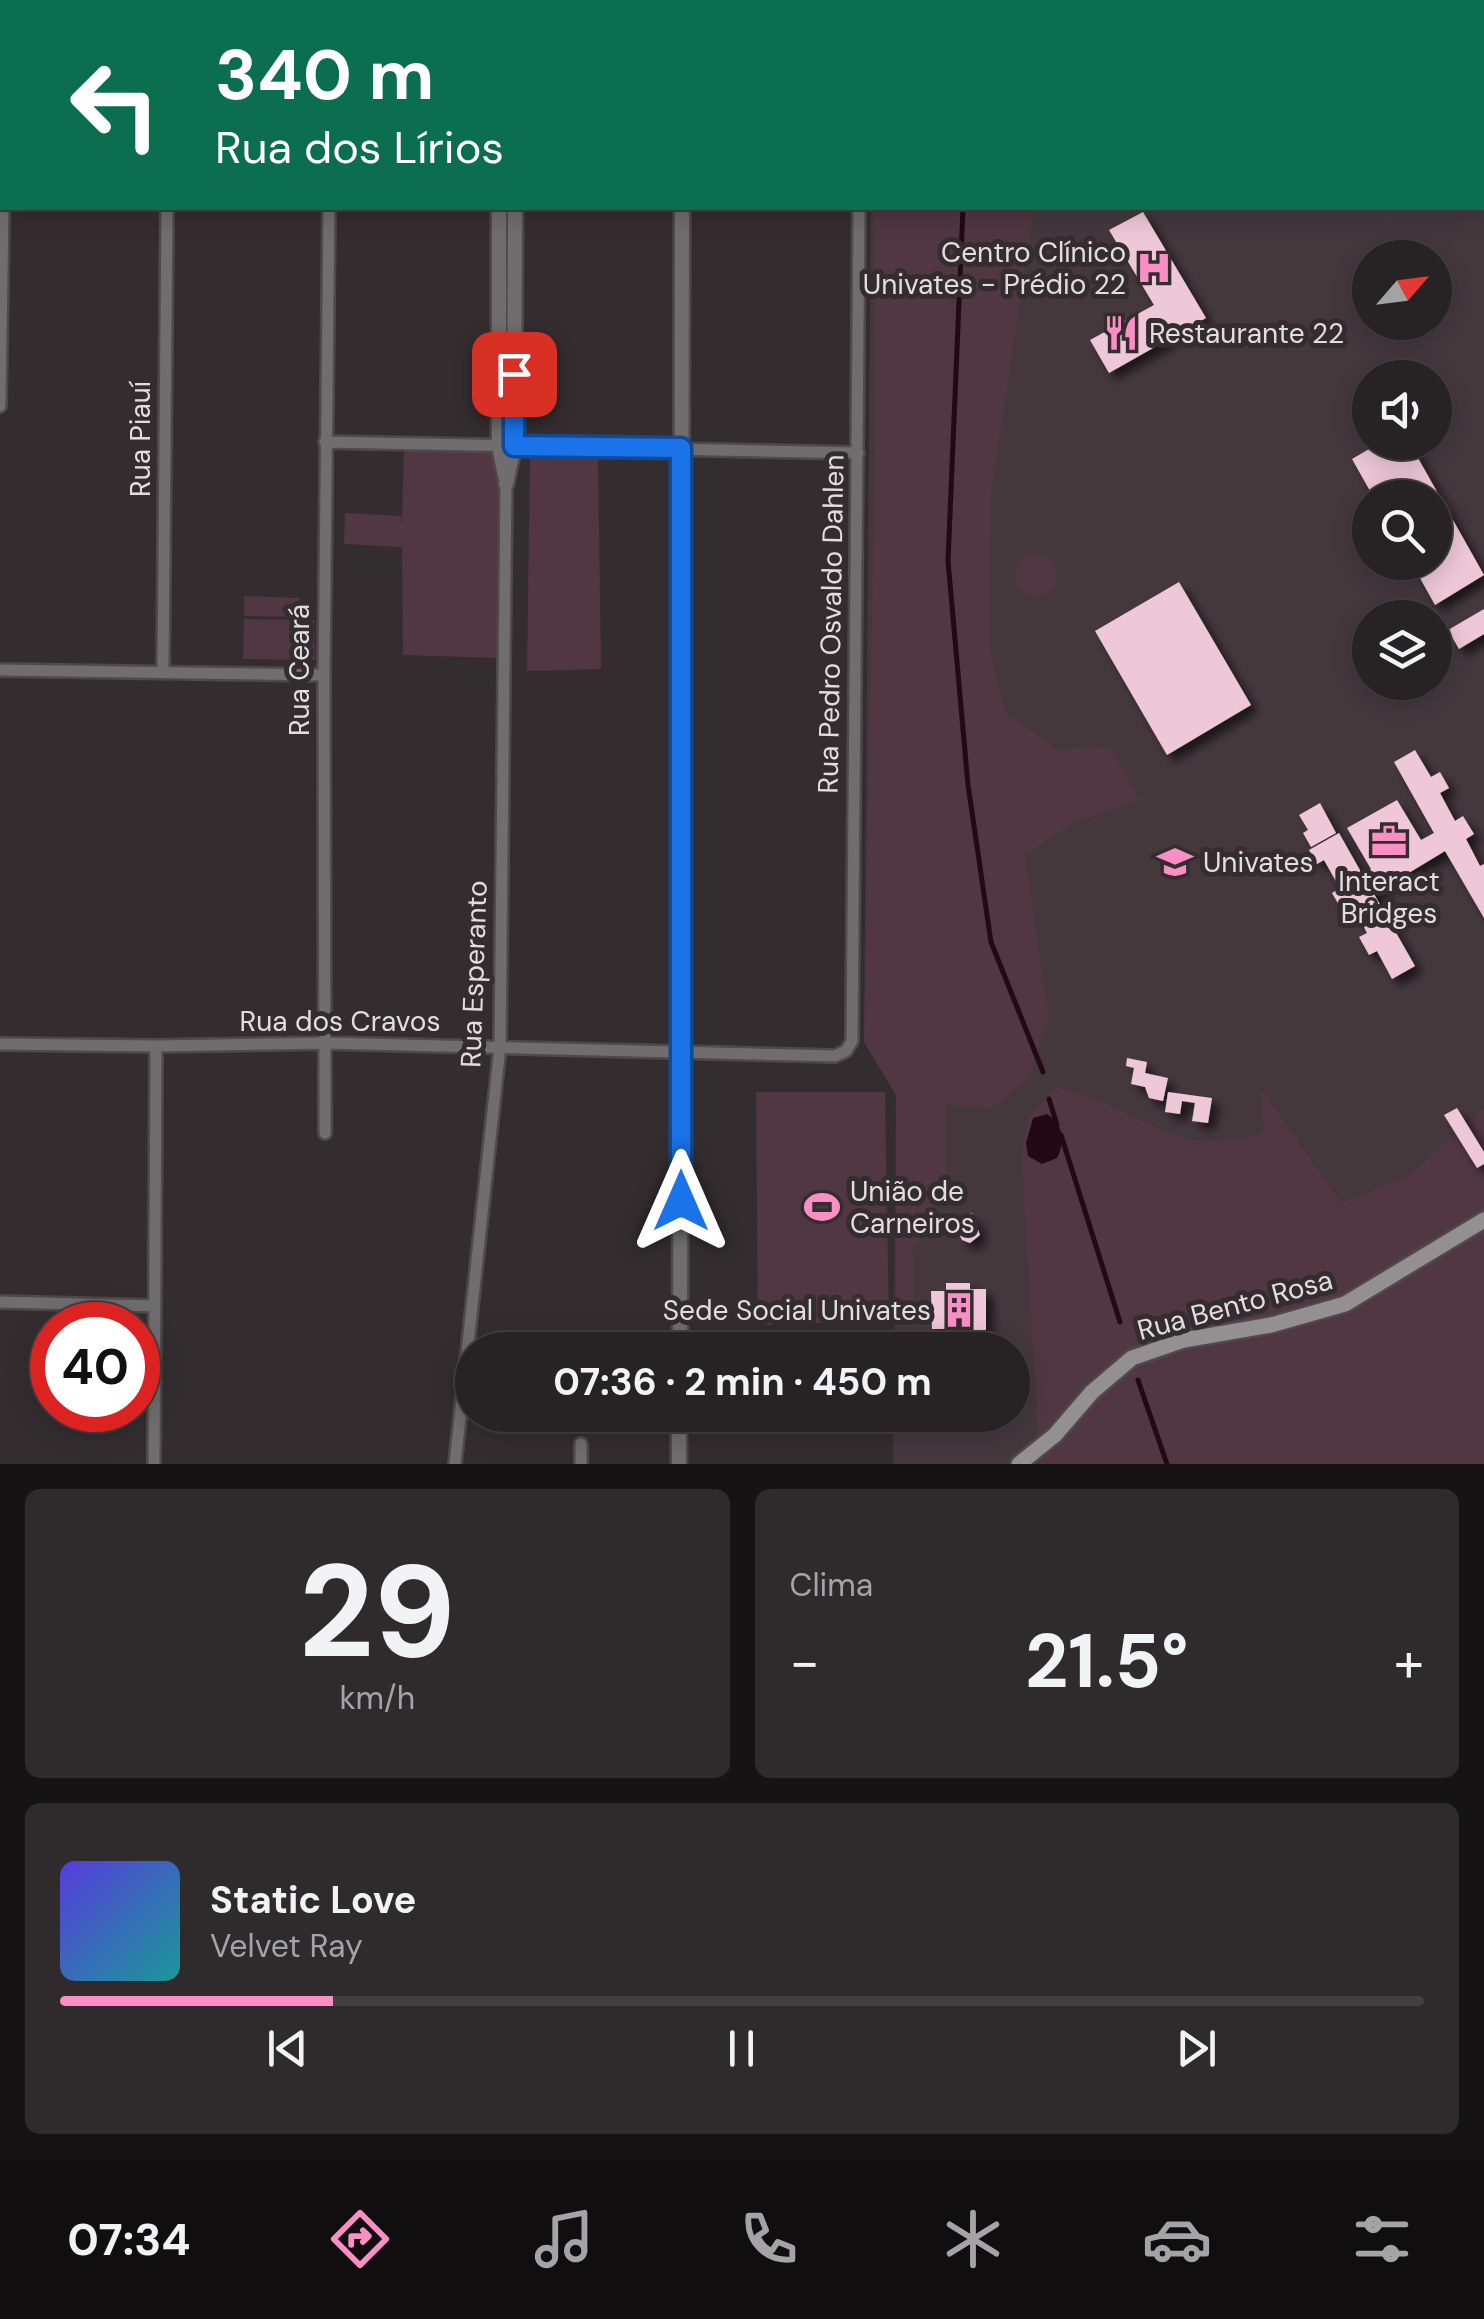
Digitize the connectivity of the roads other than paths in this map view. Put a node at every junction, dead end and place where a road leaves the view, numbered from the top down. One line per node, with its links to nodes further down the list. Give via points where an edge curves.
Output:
1 (3, 210): 9 (street)
2 (167, 210): 17 (street, Rua Piauí)
3 (329, 210): 11 (street, Rua Ceará)
4 (498, 210): 8 (street, Rua Esperanto)
5 (514, 210): 8 (street, Rua Esperanto)
6 (682, 210): 13 (street)
7 (859, 210): 14 (street, Rua Pedro Osvaldo Dahlen)
8 (507, 265): 12 (street, Rua Esperanto)
9 (1, 292): 10 (street)
10 (0, 406)
11 (325, 442): 12 (street); 18 (street, Rua Ceará)
12 (506, 446): 13 (street); 15 (street, Rua Esperanto)
13 (681, 448): 14 (street); 24 (street)
14 (858, 452): 19 (street, Rua Pedro Osvaldo Dahlen)
15 (506, 484): 23 (street, Rua Esperanto)
16 (0, 670): 17 (street)
17 (163, 671): 18 (street)
18 (324, 675): 21 (street, Rua Ceará)
19 (852, 1041): 24 (street, Rua dos Cravos, via 835,1056)
20 (0, 1044): 22 (street, Rua dos Cravos)
21 (326, 1044): 22 (street, Rua dos Cravos); 23 (street, Rua dos Cravos); 25 (street, Rua Ceará)
22 (156, 1046): 28 (street)
23 (500, 1047): 24 (street, Rua dos Cravos); 35 (street, Rua Esperanto)
24 (682, 1052): 30 (street)
25 (325, 1133)
26 (1484, 1220): 38 (main road, Rua Bento Rosa, via 1345,1304 1132,1358)
27 (0, 1302): 29 (street)
28 (154, 1302)
29 (30, 1303)
30 (680, 1332)
31 (154, 1432): 34 (street)
32 (680, 1432): 37 (street)
33 (581, 1444): 36 (street)
34 (154, 1464)
35 (455, 1464)
36 (580, 1464)
37 (679, 1464)
38 (1019, 1464)

